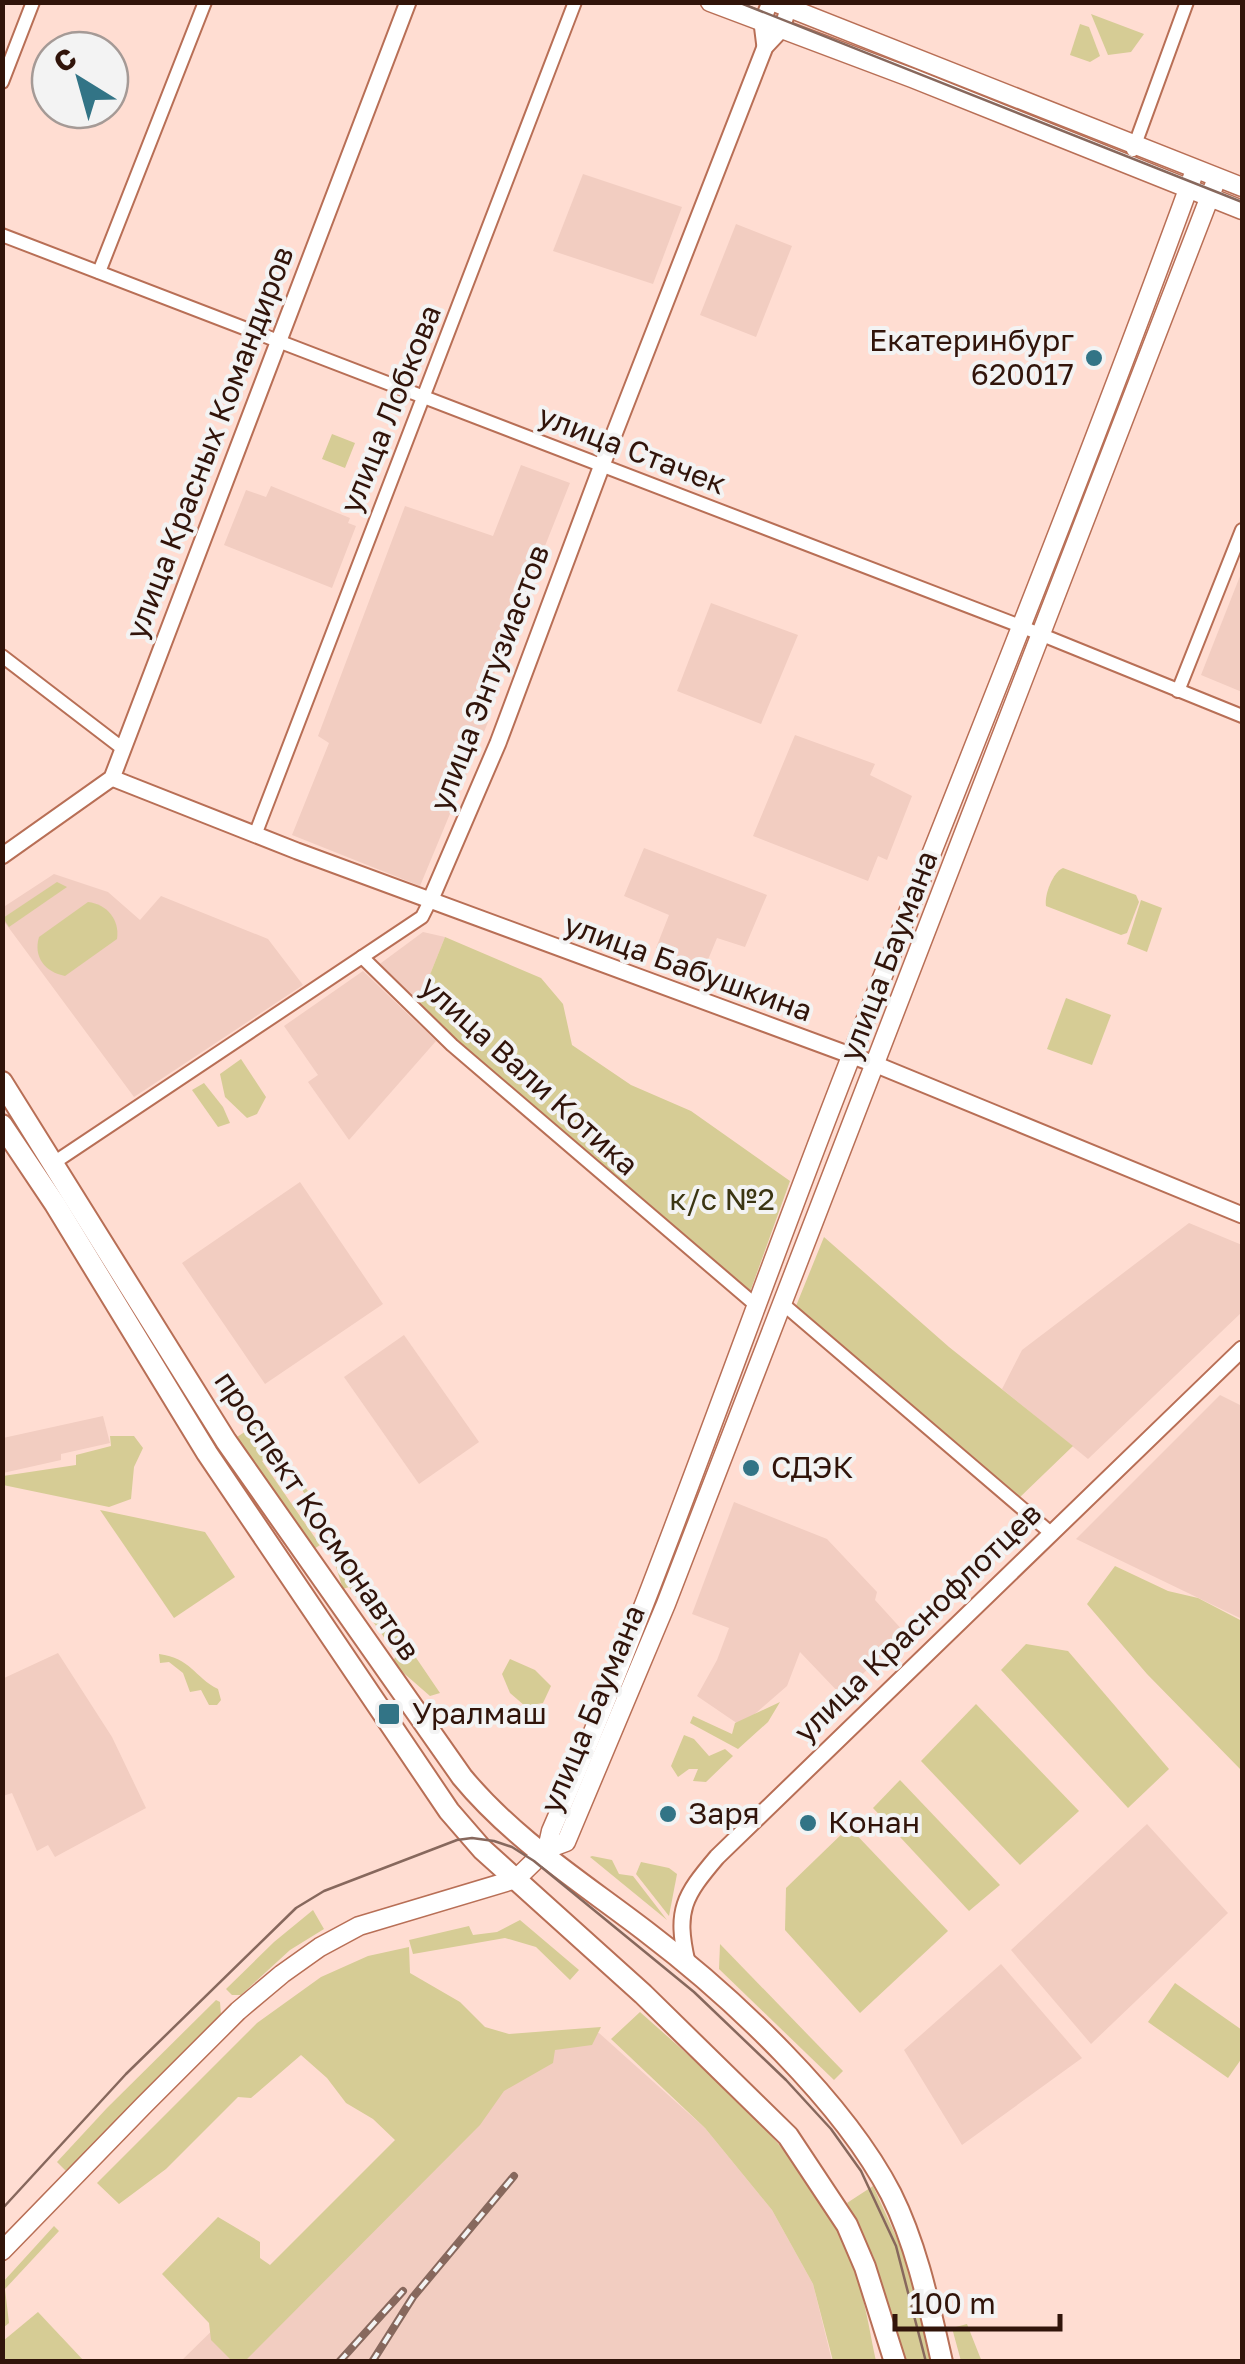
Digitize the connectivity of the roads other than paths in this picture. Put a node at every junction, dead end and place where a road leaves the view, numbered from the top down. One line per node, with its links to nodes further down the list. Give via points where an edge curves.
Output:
1 (34, 2): 11 (street)
2 (206, 2): 21 (street)
3 (408, 2): 22 (street, улица Красных Командиров)
4 (575, 2): 23 (street, улица Лобкова)
5 (710, 2): 8 (main road)
6 (1187, 2): 12 (street)
7 (781, 4): 8 (street); 9 (street); 12 (main road)
8 (762, 23): 9 (main road); 10 (street)
9 (781, 30): 10 (street); 13 (main road)
10 (766, 47): 24 (street, улица Энтузиастов)
11 (3, 77)
12 (1135, 143): 13 (street); 14 (main road)
13 (1127, 165): 17 (main road)
14 (1196, 170): 15 (main road); 17 (main road, улица Баумана)
15 (1217, 178): 16 (main road); 18 (main road, улица Баумана)
16 (1242, 187)
17 (1188, 190): 18 (main road); 26 (main road, улица Баумана)
18 (1210, 198): 19 (main road); 27 (main road, улица Баумана)
19 (1242, 210)
20 (2, 235): 21 (street, улица Стачек)
21 (99, 272): 22 (street, улица Стачек)
22 (278, 340): 23 (street, улица Стачек); 31 (street, улица Красных Командиров)
23 (423, 396): 24 (street, улица Стачек); 33 (street, улица Лобкова)
24 (602, 465): 26 (street, улица Стачек); 35 (street, улица Энтузиастов, via 498,743)
25 (1242, 530): 29 (street)
26 (1020, 626): 27 (street, улица Стачек); 37 (main road, улица Баумана)
27 (1041, 634): 29 (street, улица Стачек); 38 (main road, улица Баумана)
28 (2, 656): 31 (street)
29 (1178, 691): 30 (street, улица Стачек)
30 (1242, 716)
31 (122, 748): 32 (street, улица Красных Командиров)
32 (112, 778): 33 (street, улица Бабушкина); 34 (street)
33 (255, 835): 35 (street, улица Бабушкина)
34 (2, 856)
35 (430, 901): 36 (street, улица Энтузиастов, via 422,918); 37 (street, улица Бабушкина)
36 (362, 957): 41 (street, улица Энтузиастов); 44 (street, улица Вали Котика, via 452,1045)
37 (851, 1057): 38 (street, улица Бабушкина); 44 (main road, улица Баумана)
38 (876, 1066): 42 (street, улица Бабушкина); 43 (main road, улица Баумана)
39 (2, 1082): 41 (main road, проспект Космонавтов)
40 (2, 1125): 48 (main road, проспект Космонавтов, via 206,1453 449,1811)
41 (55, 1162): 47 (main road, проспект Космонавтов, via 226,1440 424,1725 490,1812)
42 (1242, 1215)
43 (783, 1304): 46 (street); 47 (main road, улица Баумана, via 576,1823 566,1842)
44 (758, 1307): 47 (main road, улица Баумана)
45 (1242, 1349): 46 (street, улица Краснофлотцев)
46 (1052, 1534): 49 (street, улица Краснофлотцев, via 732,1840 688,1891 681,1937)
47 (545, 1850): 48 (main road); 49 (main road, проспект Космонавтов)
48 (516, 1879): 50 (main road, via 360,1926 282,1974); 51 (main road, проспект Космонавтов, via 788,2136 846,2225)
49 (686, 1962): 52 (main road, проспект Космонавтов, via 850,2128 891,2195)
50 (2, 2251)
51 (895, 2362)
52 (942, 2362)

